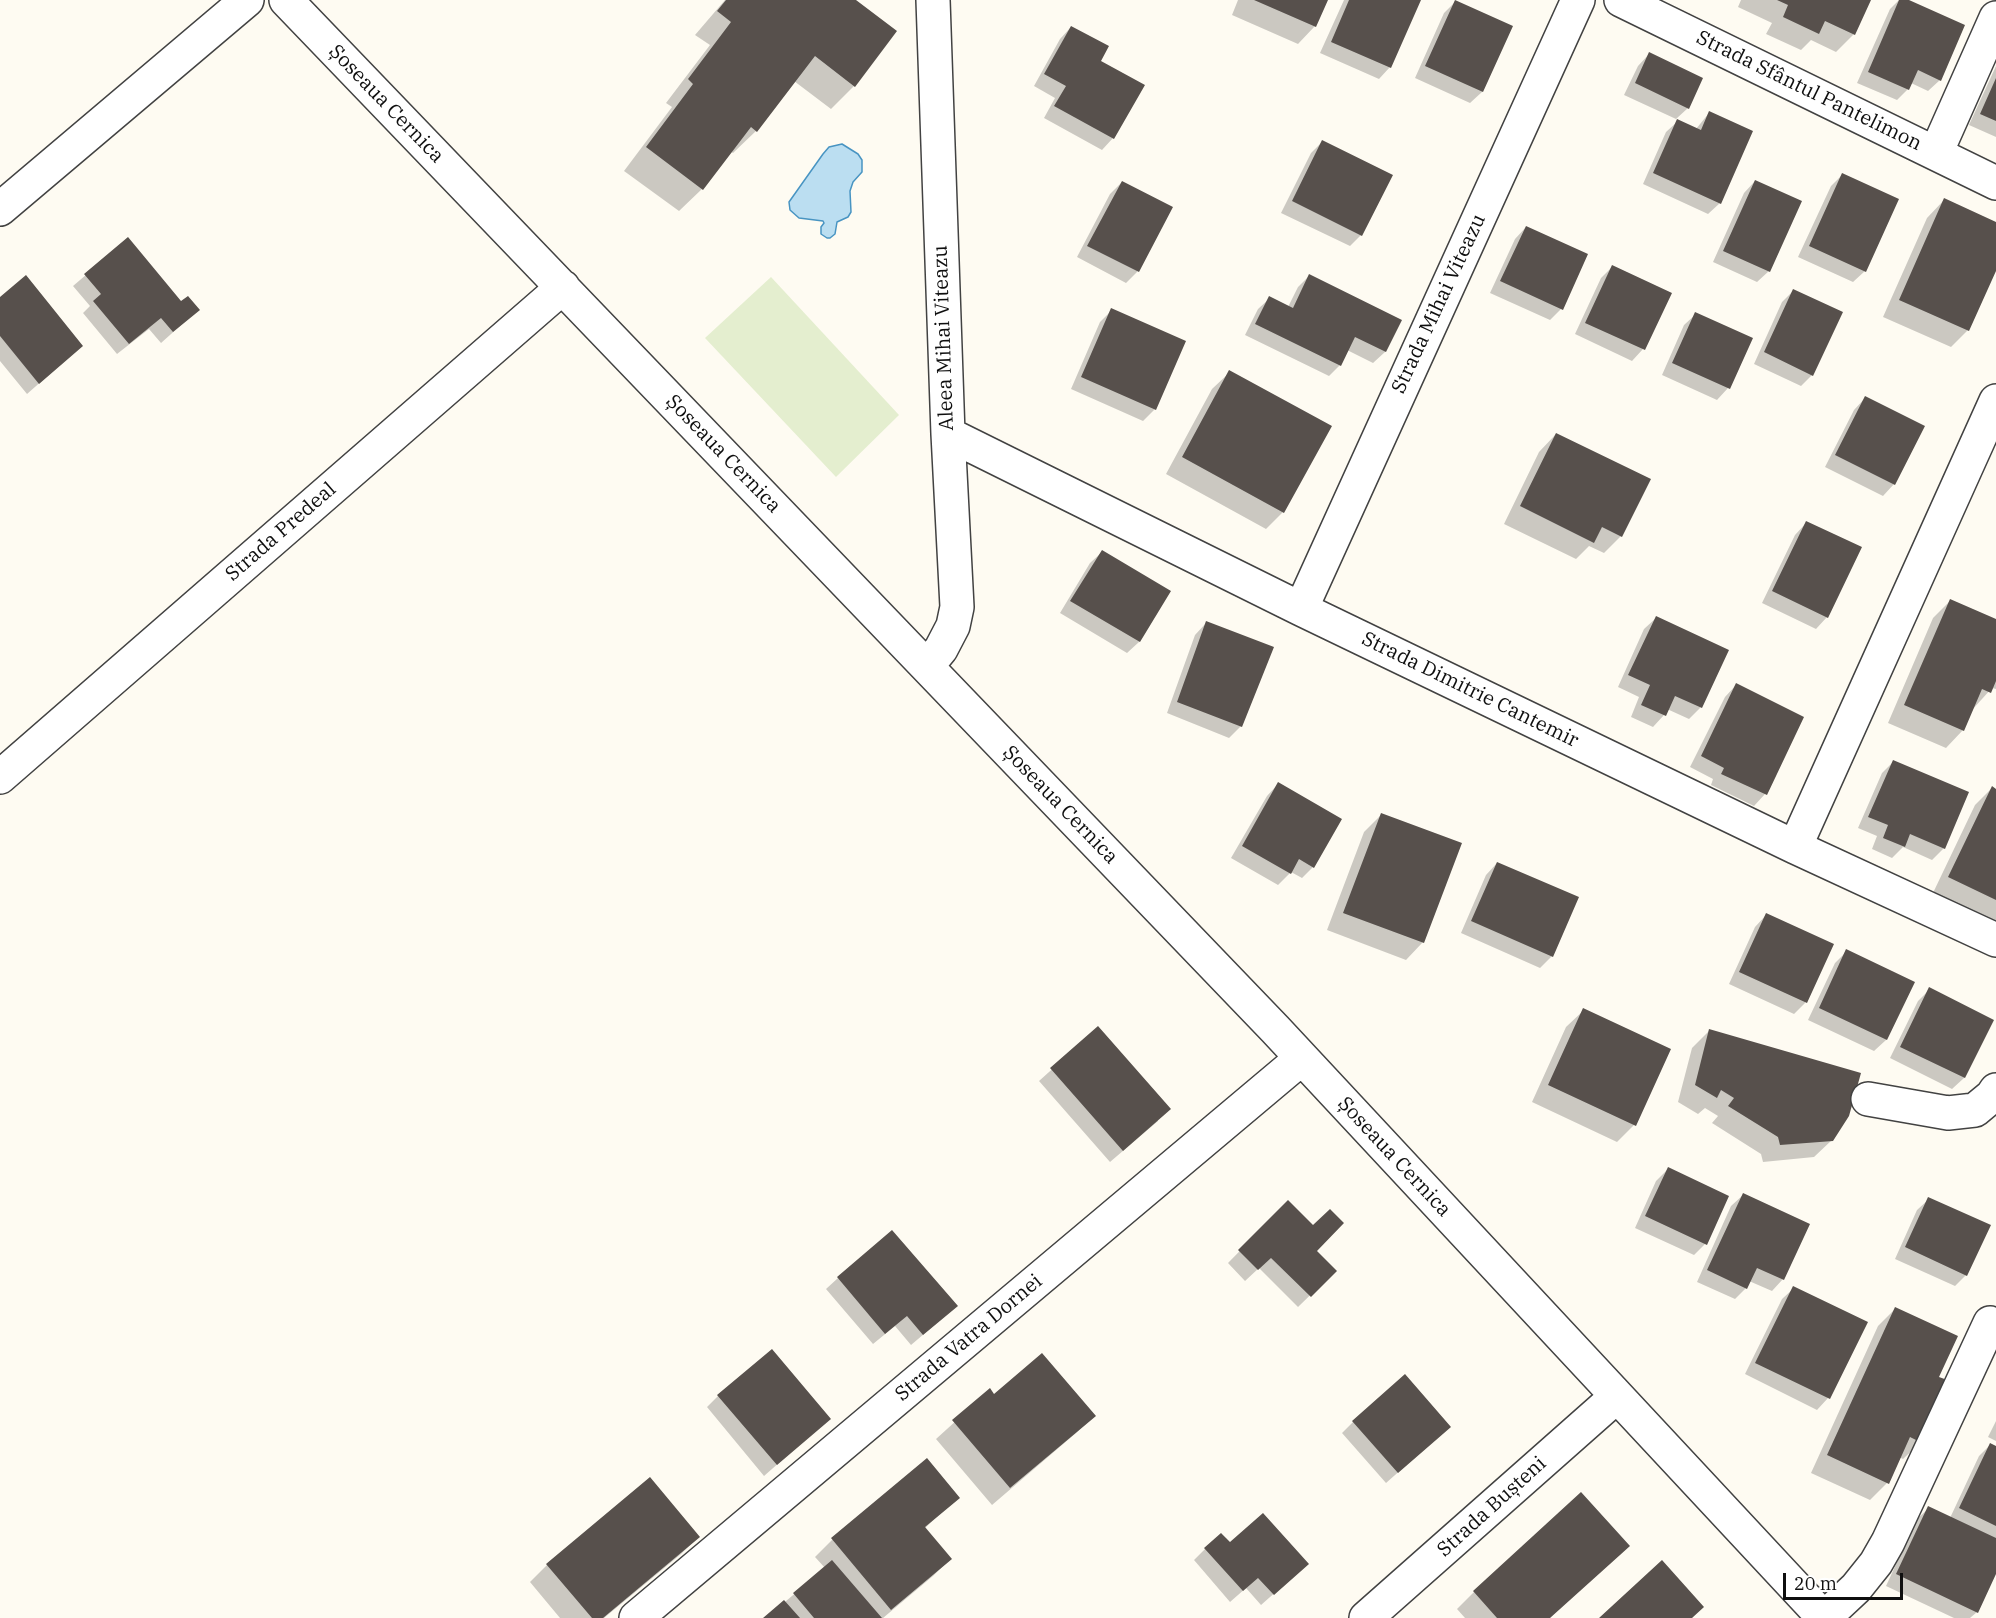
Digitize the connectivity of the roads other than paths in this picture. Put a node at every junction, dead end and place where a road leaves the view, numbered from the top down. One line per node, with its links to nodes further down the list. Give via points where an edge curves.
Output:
1 (247, 0): 9 (street)
2 (286, 0): 10 (street, Șoseaua Cernica)
3 (933, 0): 12 (street, Aleea Mihai Viteazu)
4 (1578, 0): 13 (street, Strada Mihai Viteazu)
5 (1621, 0): 7 (street, Strada Sfântul Pantelimon)
6 (1996, 18): 7 (street)
7 (1936, 153): 8 (street, Strada Sfântul Pantelimon)
8 (1996, 183)
9 (0, 209)
10 (562, 287): 14 (street, Șoseaua Cernica); 15 (street, Strada Predeal)
11 (1996, 401): 16 (street)
12 (948, 434): 13 (street, Strada Dimitrie Cantemir); 14 (street, Aleea Mihai Viteazu, via 957,607 953,626)
13 (1301, 609): 16 (street, Strada Dimitrie Cantemir)
14 (927, 666): 18 (street, Șoseaua Cernica)
15 (0, 777)
16 (1796, 847): 17 (street, Strada Dimitrie Cantemir)
17 (1996, 940)
18 (1302, 1058): 22 (street, Șoseaua Cernica); 23 (street, Strada Vatra Dornei)
19 (1996, 1090): 20 (street, via 1975,1110 1948,1113)
20 (1868, 1099)
21 (1990, 1323): 25 (street, via 1888,1542 1856,1588)
22 (1617, 1396): 24 (street, Strada Bușteni); 25 (street, Șoseaua Cernica)
23 (636, 1618)
24 (1366, 1618)
25 (1824, 1618)

